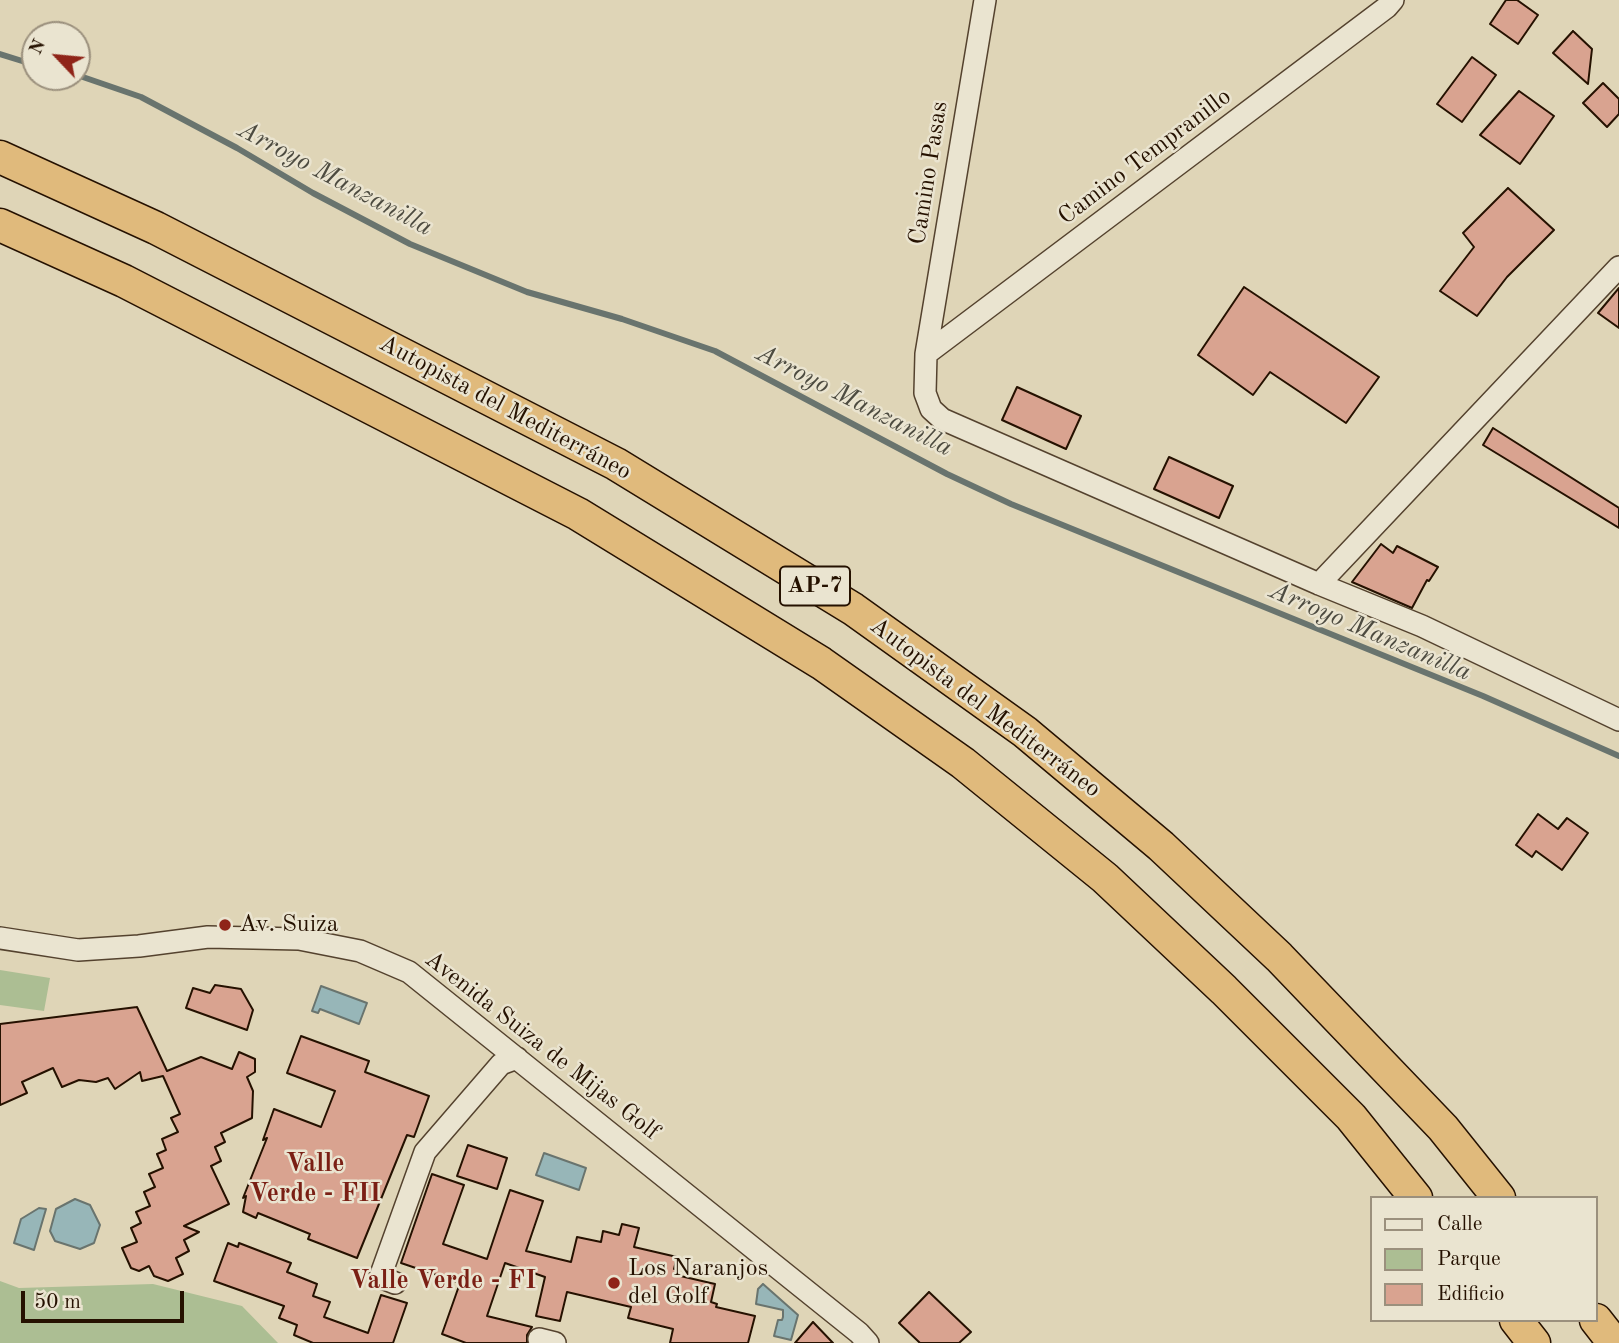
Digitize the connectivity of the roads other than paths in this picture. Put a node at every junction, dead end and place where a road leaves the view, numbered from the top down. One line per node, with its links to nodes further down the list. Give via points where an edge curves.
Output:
1 (985, 0): 6 (street, Camino Pasas)
2 (1393, 0): 6 (street, Camino Tempranillo)
3 (0, 157): 12 (highway, Autopista del Mediterráneo / AP-7, via 156,228 616,464 853,609 1024,732 1161,846 1356,1037 1443,1128)
4 (0, 225): 11 (highway, AP-7, via 124,281 578,514 821,663 963,763 1105,878 1351,1117)
5 (1619, 267): 7 (street)
6 (926, 354): 7 (street, Camino Pasas, via 925,393 931,409 942,419)
7 (1319, 584): 8 (street, Camino Pasas, via 1422,626)
8 (1619, 720)
9 (0, 938): 10 (street, Avenida Suiza de Mijas Golf, via 78,950 208,937 260,937 360,951 409,972)
10 (517, 1058): 13 (street, via 501,1064 425,1152 380,1277); 15 (street, Avenida Suiza de Mijas Golf)
11 (1414, 1196)
12 (1497, 1196)
13 (395, 1283)
14 (1518, 1322): 16 (highway)
15 (868, 1343)
16 (1534, 1343)

